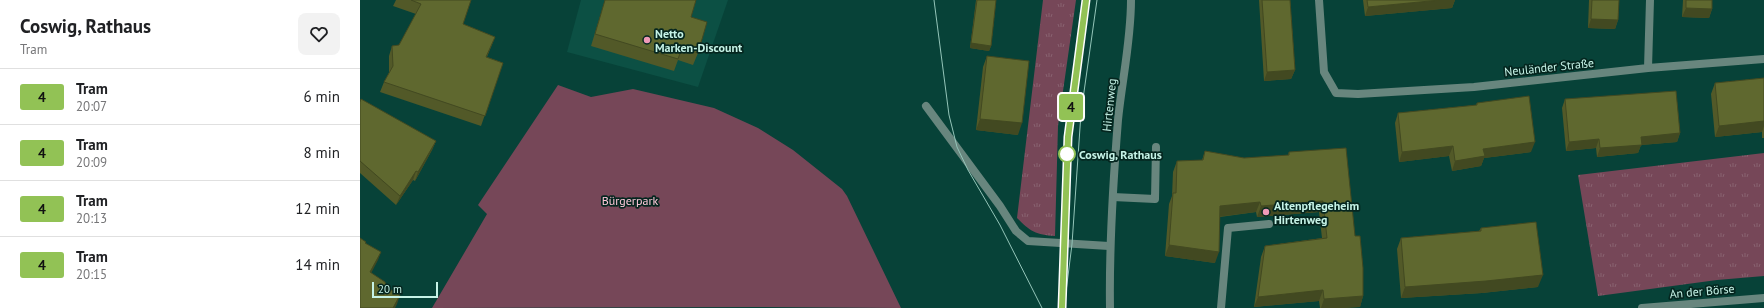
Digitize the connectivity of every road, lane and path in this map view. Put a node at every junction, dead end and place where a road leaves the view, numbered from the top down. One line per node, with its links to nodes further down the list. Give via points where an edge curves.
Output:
1 (1131, 0): 8 (street, Hirtenweg, via 1131,23 1118,119)
2 (1319, 0): 5 (street, Neuländer Straße, via 1324,72 1336,93 1474,87)
3 (1650, 0): 5 (street)
4 (1764, 59): 5 (street, Neuländer Straße)
5 (1648, 68)
6 (926, 106): 10 (street, via 1016,231 1028,241)
7 (1156, 147): 8 (street, via 1155,199)
8 (1113, 197): 10 (street, Hirtenweg)
9 (1269, 224): 13 (street, via 1228,228)
10 (1109, 246): 12 (street, Hirtenweg)
11 (1764, 298): 14 (street, An der Börse)
12 (1110, 308)
13 (1221, 308)
14 (1642, 308)

